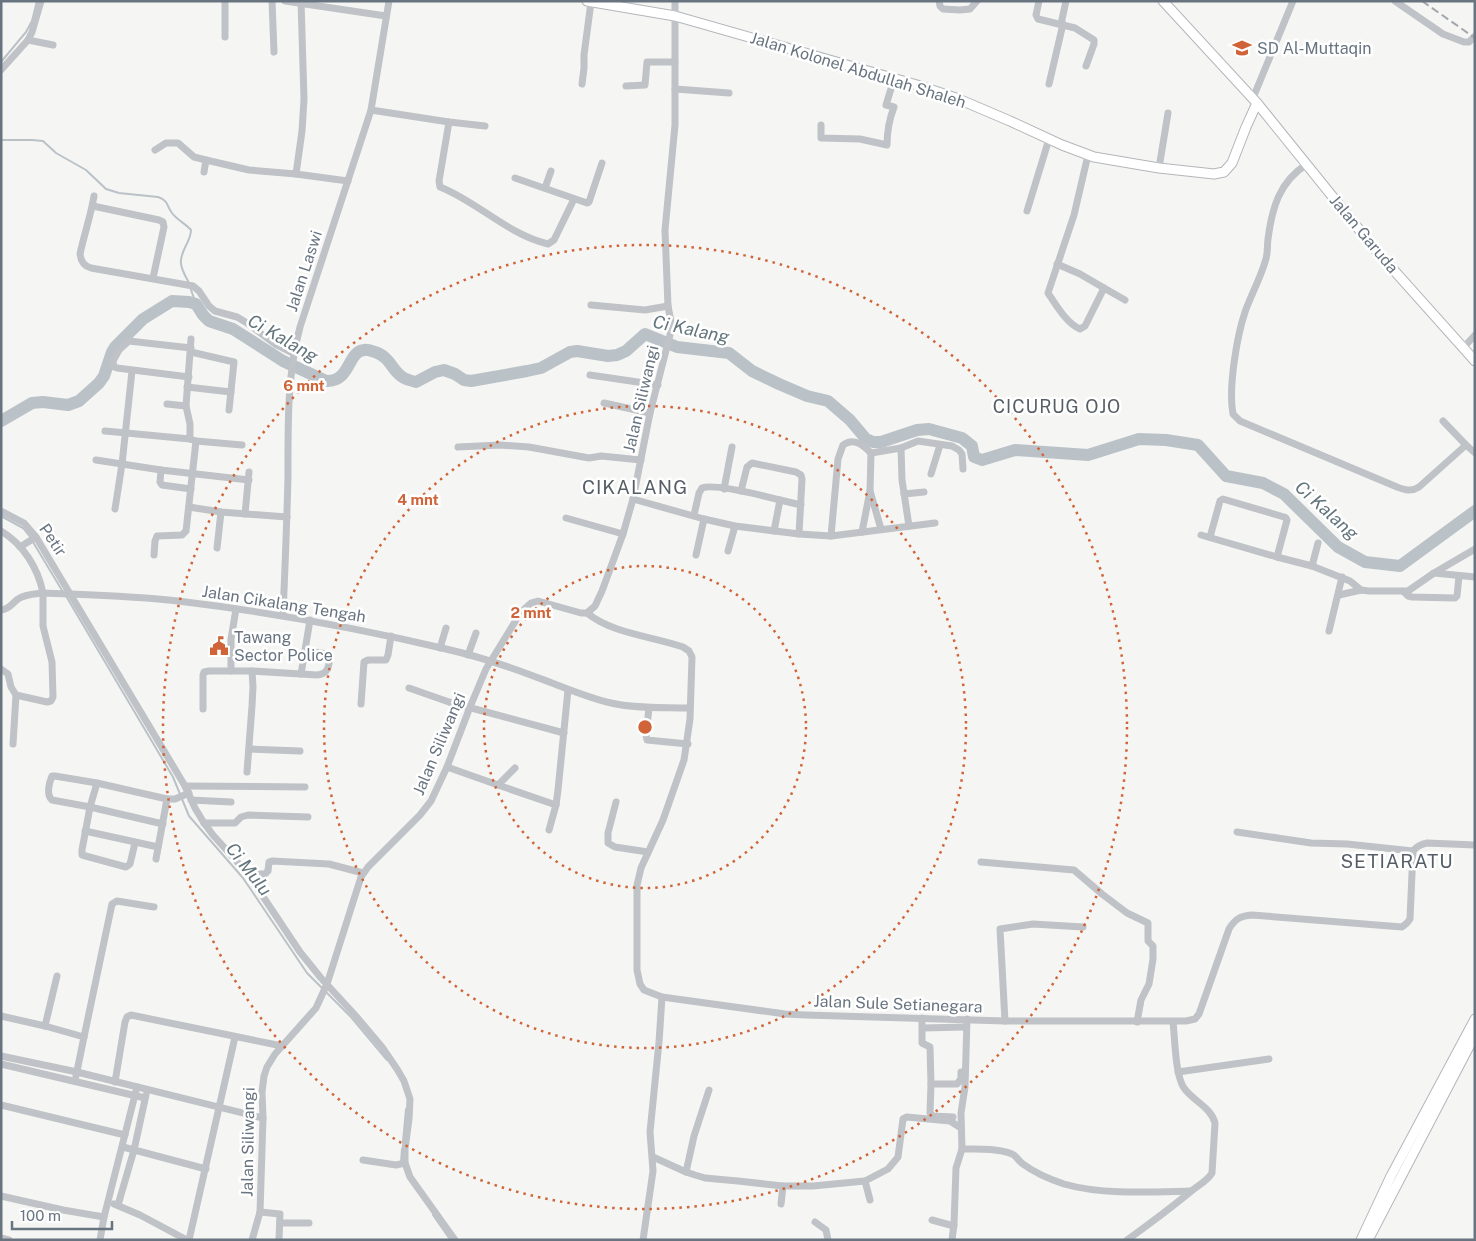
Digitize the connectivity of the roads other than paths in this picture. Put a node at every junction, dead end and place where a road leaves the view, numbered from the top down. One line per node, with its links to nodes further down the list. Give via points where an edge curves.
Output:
1 (41, 1): 21 (street)
2 (226, 1): 20 (street)
3 (272, 1): 23 (street)
4 (285, 1): 14 (street)
5 (389, 1): 16 (street, Jalan Laswi)
6 (675, 1): 17 (street, Jalan Siliwangi)
7 (939, 1): 8 (street, via 942,9 960,10 970,9)
8 (977, 1)
9 (1039, 1): 18 (street, via 1038,20)
10 (1066, 1): 18 (street)
11 (1163, 1): 33 (main road, Jalan Garuda)
12 (1293, 1): 33 (street)
13 (1395, 1): 19 (street, via 1443,34 1464,42)
14 (301, 2): 16 (street); 48 (street, via 304,99)
15 (589, 2): 17 (main road, Jalan Kolonel Abdullah Shaleh); 28 (street)
16 (386, 16): 34 (street, Jalan Laswi)
17 (675, 16): 24 (street, Jalan Siliwangi); 27 (main road, Jalan Kolonel Abdullah Shaleh)
18 (1062, 24): 25 (street, via 1079,29 1094,41); 29 (street)
19 (1475, 36)
20 (225, 37)
21 (28, 40): 22 (street); 26 (street)
22 (53, 45)
23 (274, 52)
24 (675, 62): 30 (street, via 647,62 645,85); 31 (street, Jalan Siliwangi)
25 (1086, 66)
26 (1, 70)
27 (894, 79): 37 (street, via 886,105 894,107 889,120 887,146 860,139 821,138); 39 (main road, Jalan Kolonel Abdullah Shaleh, via 956,98)
28 (582, 84)
29 (1049, 84)
30 (626, 86)
31 (676, 89): 32 (street); 61 (street, Jalan Siliwangi, via 665,230)
32 (729, 93)
33 (1255, 100): 44 (main road, Jalan Garuda); 45 (main road, Jalan Kolonel Abdullah Shaleh, via 1234,159 1226,170 1214,174)
34 (371, 110): 36 (street); 50 (street, Jalan Laswi)
35 (1168, 113): 45 (street)
36 (449, 122): 38 (street); 53 (street, via 440,187 519,233 548,244 554,240)
37 (821, 124)
38 (485, 126)
39 (1049, 139): 41 (main road, Jalan Kolonel Abdullah Shaleh); 55 (street)
40 (155, 150): 42 (street, via 166,143 178,142 194,158)
41 (1088, 155): 45 (main road, Jalan Kolonel Abdullah Shaleh); 56 (street, via 1074,215)
42 (206, 160): 47 (street); 48 (street, via 249,170)
43 (602, 163): 53 (street, via 589,202)
44 (1306, 164): 64 (main road, Jalan Garuda, via 1374,248); 85 (street, via 1291,175 1277,200 1265,262 1237,343 1232,410 1240,421 1409,491 1419,487)
45 (1159, 168)
46 (551, 171): 51 (street)
47 (204, 172)
48 (296, 174): 50 (street)
49 (515, 178): 51 (street)
50 (348, 181): 66 (street, Jalan Laswi)
51 (545, 188): 53 (street)
52 (94, 196): 54 (street)
53 (574, 199)
54 (92, 206): 57 (street, via 163,222); 57 (street, via 80,254 83,263 91,268)
55 (1027, 211)
56 (1057, 264): 58 (street); 58 (street, via 1048,294 1077,328 1084,328)
57 (153, 278): 66 (street, via 199,291 215,311 237,317)
58 (1104, 288): 59 (street)
59 (1125, 300)
60 (591, 305): 61 (street, via 645,310)
61 (668, 306): 71 (street, Jalan Siliwangi, via 671,322 669,340)
62 (1475, 335): 64 (street)
63 (191, 339): 65 (street)
64 (1463, 348): 67 (main road, Jalan Garuda)
65 (191, 350): 68 (street, via 129,341 117,353 113,363 116,368); 70 (street); 73 (street, via 234,362)
66 (293, 356): 113 (street, Jalan Laswi)
67 (1475, 361)
68 (132, 371): 70 (street); 81 (street)
69 (590, 375): 71 (street)
70 (189, 377): 72 (street)
71 (658, 385): 78 (street, Jalan Siliwangi)
72 (187, 388): 73 (street); 76 (street)
73 (231, 392): 77 (street)
74 (604, 403): 78 (street)
75 (167, 404): 76 (street)
76 (186, 406): 82 (street)
77 (229, 410)
78 (650, 413): 92 (street, Jalan Siliwangi)
79 (1443, 421): 85 (street)
80 (105, 431): 81 (street)
81 (125, 432): 82 (street); 93 (street)
82 (193, 440): 83 (street); 96 (street)
83 (242, 445)
84 (940, 445): 88 (street, via 918,441); 94 (street, via 959,450); 97 (street)
85 (1466, 445): 89 (street)
86 (458, 447): 92 (street, via 527,446 589,458)
87 (732, 447): 99 (street)
88 (902, 448): 90 (street); 103 (street)
89 (1475, 453)
90 (871, 454): 100 (street); 126 (street, via 862,444 855,442 847,442 841,448)
91 (96, 460): 93 (street)
92 (641, 460): 104 (street, Jalan Siliwangi)
93 (122, 464): 95 (street); 108 (street)
94 (963, 469)
95 (161, 470): 96 (street); 98 (street, via 162,485)
96 (193, 473): 98 (street); 111 (street, via 249,476)
97 (931, 474)
98 (191, 489): 107 (street)
99 (724, 489): 101 (street); 112 (street, via 702,488)
100 (870, 490): 119 (street); 122 (street)
101 (741, 491): 105 (street); 106 (street, via 746,470 754,463 800,474)
102 (924, 492): 103 (street)
103 (904, 494): 118 (street)
104 (633, 499): 112 (street); 123 (street, Jalan Siliwangi)
105 (780, 500): 106 (street); 121 (street)
106 (801, 504): 124 (street)
107 (189, 507): 110 (street); 135 (street, via 186,532 157,536)
108 (115, 508)
109 (1, 511): 128 (street, Petir, via 24,523)
110 (221, 512): 111 (street); 131 (street)
111 (245, 514): 113 (street)
112 (694, 515): 115 (street)
113 (287, 517): 150 (street, Jalan Laswi)
114 (566, 518): 123 (street)
115 (704, 519): 117 (street); 134 (street)
116 (935, 524): 118 (street)
117 (735, 526): 121 (street); 133 (street)
118 (909, 526): 119 (street)
119 (881, 529): 122 (street)
120 (1, 531): 130 (street)
121 (774, 531): 124 (street)
122 (862, 532): 126 (street)
123 (623, 534): 149 (street, Jalan Siliwangi, via 593,610)
124 (799, 534): 126 (street)
125 (1201, 535): 127 (street)
126 (831, 536)
127 (1210, 537): 136 (street); 136 (street, via 1222,499 1284,517 1287,520)
128 (33, 539): 130 (street); 145 (street, Petir)
129 (1318, 543): 137 (street)
130 (20, 546): 144 (street, via 36,572)
131 (217, 548)
132 (1475, 549): 138 (street)
133 (728, 551)
134 (696, 554)
135 (154, 555)
136 (1277, 557): 137 (street)
137 (1312, 566): 140 (street)
138 (1434, 573): 139 (street); 143 (street)
139 (1459, 576): 141 (street); 143 (street, via 1455,598 1410,597)
140 (1342, 577): 142 (street); 146 (street)
141 (1475, 577)
142 (1361, 590): 143 (street); 146 (street)
143 (1404, 592)
144 (43, 593): 145 (street, Jalan Cikalang Tengah); 148 (street, Jalan Cikalang Tengah, via 21,597 8,609); 166 (street, via 43,626 52,662 53,697 48,702)
145 (70, 594): 147 (street, Jalan Cikalang Tengah, via 156,599); 183 (street, Petir)
146 (1339, 595): 153 (street)
147 (236, 609): 150 (street, Jalan Cikalang Tengah); 161 (street, via 231,639)
148 (1, 610)
149 (587, 613): 159 (street, Jalan Siliwangi, via 541,601 532,603 518,616); 170 (street, Jalan Sule Setianegara, via 598,622 687,650 692,661)
150 (283, 615): 151 (street, Jalan Cikalang Tengah)
151 (310, 620): 155 (street, Jalan Cikalang Tengah); 157 (street)
152 (446, 628): 156 (street)
153 (1329, 630)
154 (476, 633): 158 (street)
155 (391, 636): 156 (street, Jalan Cikalang Tengah); 167 (street, via 386,660 364,662)
156 (440, 648): 158 (street, Jalan Cikalang Tengah)
157 (305, 650): 163 (street); 163 (street, via 327,655 329,665 322,675)
158 (468, 655): 159 (street, Jalan Cikalang Tengah)
159 (491, 661): 165 (street, Jalan Cikalang Tengah); 168 (street, Jalan Siliwangi)
160 (1, 669): 166 (street, via 8,674)
161 (231, 671): 162 (street); 171 (street, via 204,672)
162 (252, 671): 163 (street); 175 (street)
163 (301, 674)
164 (409, 688): 168 (street)
165 (568, 690): 169 (street, Jalan Cikalang Tengah, via 611,703); 172 (street)
166 (16, 695): 173 (street)
167 (361, 704)
168 (470, 707): 172 (street); 177 (street, Jalan Siliwangi)
169 (649, 708): 170 (street, Jalan Cikalang Tengah); 174 (street, via 648,740)
170 (690, 708): 174 (street, Jalan Sule Setianegara)
171 (203, 709)
172 (564, 733): 187 (street)
173 (13, 744)
174 (688, 744): 199 (street, Jalan Sule Setianegara, via 669,803)
175 (249, 749): 176 (street); 179 (street)
176 (300, 751)
177 (447, 768): 181 (street); 202 (street, Jalan Siliwangi, via 426,809)
178 (515, 768): 181 (street)
179 (247, 772)
180 (97, 782): 184 (street); 188 (street); 188 (street, via 50,778 50,799)
181 (498, 785): 187 (street)
182 (305, 787): 183 (street)
183 (188, 793): 184 (street); 185 (street); 190 (street, Petir)
184 (171, 799): 191 (street)
185 (231, 802)
186 (616, 802): 199 (street, via 608,843)
187 (556, 805): 192 (street)
188 (90, 807): 191 (street); 193 (street)
189 (308, 817): 190 (street, via 248,815 235,823)
190 (204, 823): 203 (street, Petir)
191 (163, 824): 197 (street)
192 (549, 830)
193 (85, 831): 195 (street); 195 (street, via 83,855 122,866 130,864)
194 (1237, 832): 198 (street, via 1311,843)
195 (135, 842): 197 (street)
196 (1475, 845): 198 (street, via 1423,844)
197 (158, 847): 200 (street)
198 (1413, 851): 215 (street, Jalan Sule Setianegara, via 1410,916 1405,925 1241,916 1229,929 1199,1014 1195,1018)
199 (648, 852): 208 (street, Jalan Sule Setianegara, via 636,892 637,970 644,990)
200 (156, 859)
201 (981, 862): 214 (street, via 1074,870 1127,913 1148,923 1153,959)
202 (364, 873): 203 (street, via 329,864 272,861 265,874); 207 (street, Jalan Siliwangi, via 352,900)
203 (248, 874): 207 (street, Petir, via 300,952)
204 (154, 907): 220 (street, via 112,904)
205 (1083, 927): 213 (street, via 1033,924 1000,928)
206 (57, 976): 216 (street)
207 (327, 984): 222 (street, Jalan Siliwangi, via 316,1008); 250 (street, Petir, via 382,1047 404,1081 410,1099)
208 (662, 997): 210 (street, Jalan Sule Setianegara, via 785,1014); 248 (street, via 650,1132)
209 (1, 1016): 216 (street)
210 (922, 1018): 211 (street, Jalan Sule Setianegara); 218 (street)
211 (967, 1019): 213 (street, Jalan Sule Setianegara); 243 (street)
212 (1475, 1019): 279 (main road, via 1391,1176)
213 (1005, 1021): 214 (street, Jalan Sule Setianegara)
214 (1137, 1022): 215 (street, Jalan Sule Setianegara)
215 (1173, 1022): 230 (street)
216 (45, 1026): 220 (street)
217 (966, 1027): 218 (street)
218 (923, 1028): 233 (street, via 922,1043 930,1048)
219 (1475, 1035): 280 (main road)
220 (84, 1037): 229 (street)
221 (235, 1037): 222 (street); 232 (street, via 131,1015 125,1022); 240 (street)
222 (282, 1046): 242 (street, Jalan Siliwangi, via 271,1059 264,1076)
223 (962, 1047): 233 (street, via 960,1082 954,1085)
224 (1, 1056): 226 (street)
225 (1269, 1059): 230 (street)
226 (34, 1063): 228 (street); 229 (street)
227 (1, 1064): 228 (street)
228 (32, 1071): 231 (street)
229 (77, 1072): 231 (street); 232 (street)
230 (1178, 1072): 255 (street, via 1183,1086 1211,1114 1215,1123 1212,1173)
231 (76, 1082): 237 (street)
232 (115, 1082): 234 (street)
233 (931, 1084): 241 (street, via 931,1115)
234 (137, 1087): 235 (street); 237 (street)
235 (147, 1090): 238 (street); 240 (street)
236 (709, 1090): 252 (street)
237 (135, 1095): 238 (street); 244 (street)
238 (145, 1098): 247 (street)
239 (1, 1105): 244 (street)
240 (220, 1108): 242 (street); 251 (street)
241 (953, 1117)
242 (263, 1118): 261 (street, Jalan Siliwangi)
243 (961, 1128): 246 (street); 253 (street, via 950,1121 907,1117 902,1126 898,1157 888,1169)
244 (125, 1136): 245 (street)
245 (122, 1147): 247 (street); 258 (street)
246 (962, 1149): 255 (street, via 1012,1154 1039,1175 1075,1187 1142,1192); 267 (street, via 956,1168)
247 (134, 1150): 251 (street); 260 (street)
248 (653, 1157): 252 (street); 275 (street)
249 (363, 1160): 250 (street, via 396,1165)
250 (405, 1163): 274 (street, via 410,1177)
251 (206, 1169): 272 (street)
252 (686, 1172): 254 (street, via 705,1178)
253 (865, 1181): 254 (street); 257 (street)
254 (783, 1186): 259 (street)
255 (1190, 1191): 278 (street)
256 (1, 1196): 262 (street)
257 (870, 1200)
258 (109, 1202): 260 (street); 262 (street)
259 (781, 1204)
260 (118, 1205): 272 (street)
261 (260, 1212): 265 (street, via 279,1213); 273 (street, Jalan Siliwangi)
262 (104, 1217): 271 (street)
263 (932, 1220): 267 (street)
264 (815, 1222): 276 (street, via 826,1230)
265 (280, 1223): 266 (street); 269 (street)
266 (309, 1223)
267 (954, 1226): 277 (street)
268 (1, 1238): 270 (street)
269 (279, 1239)
270 (9, 1240)
271 (100, 1240)
272 (188, 1240)
273 (252, 1240)
274 (455, 1240)
275 (643, 1240)
276 (828, 1240)
277 (952, 1240)
278 (1127, 1240)
279 (1361, 1240)
280 (1368, 1240)

